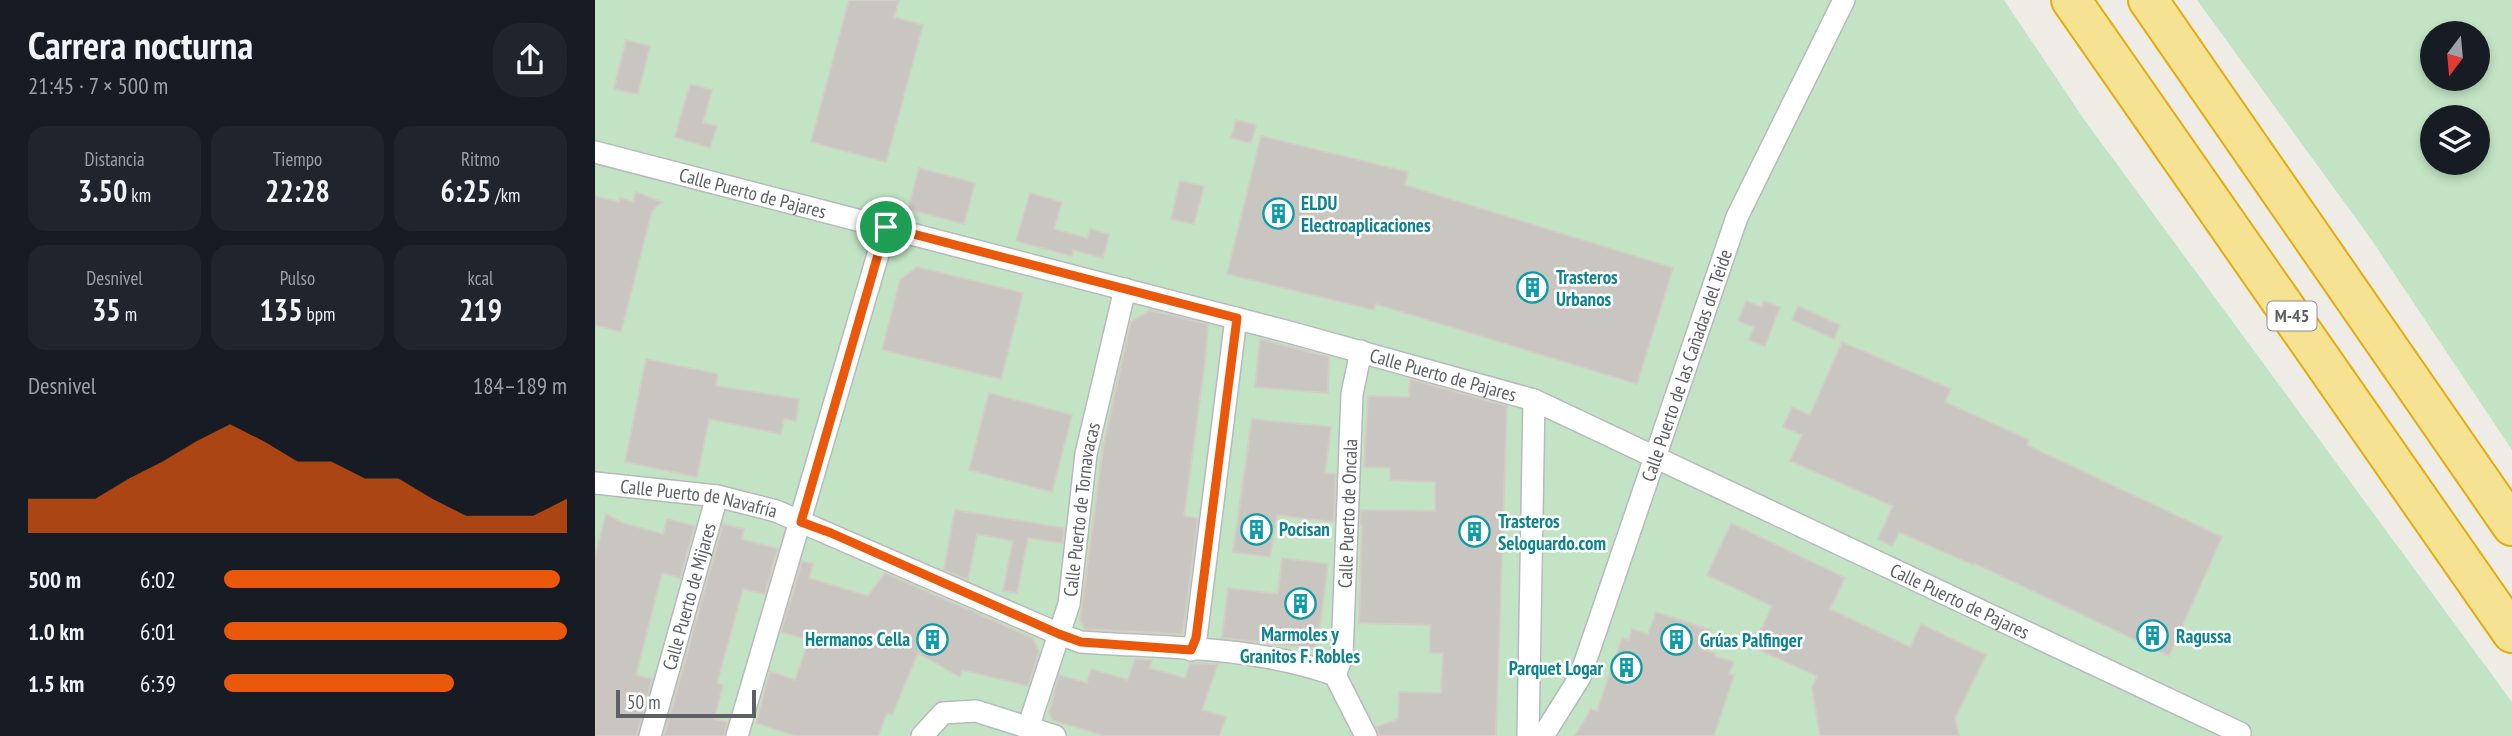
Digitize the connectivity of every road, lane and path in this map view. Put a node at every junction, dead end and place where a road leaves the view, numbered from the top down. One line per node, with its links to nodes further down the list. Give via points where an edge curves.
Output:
1 (1844, 0): 10 (street, Calle Puerto de las Cañadas del Teide, via 1737,217)
2 (2071, 0): 15 (highway, M-45)
3 (2148, 0): 14 (highway)
4 (595, 152): 5 (street, Calle Puerto de Pajares)
5 (886, 227): 6 (street, Calle Puerto de Pajares); 13 (street)
6 (1125, 289): 7 (street, Calle Puerto de Pajares); 16 (street, Calle Puerto de Tornavacas, via 1086,454 1069,604)
7 (1237, 318): 8 (street, Calle Puerto de Pajares); 17 (street)
8 (1361, 351): 9 (street, Calle Puerto de Pajares); 18 (street, Calle Puerto de Oncala, via 1352,394 1342,657)
9 (1534, 400): 10 (street, Calle Puerto de Pajares); 26 (street)
10 (1654, 458): 20 (street, Calle Puerto de Pajares); 27 (street, Calle Puerto de las Cañadas del Teide, via 1580,677)
11 (595, 483): 12 (street, Calle Puerto de Navafría)
12 (717, 496): 13 (street, Calle Puerto de Navafría); 21 (street, Calle Puerto de Mijares)
13 (801, 522): 16 (street, Calle Puerto de Navafría); 22 (street)
14 (2512, 526)
15 (2512, 633)
16 (1059, 634): 17 (street, Calle Puerto de Navafría, via 1081,642); 19 (street, Calle Puerto de Tornavacas)
17 (1191, 650): 18 (street, Calle Puerto de Navafría, via 1256,655)
18 (1335, 675): 25 (street)
19 (1028, 728): 23 (street, via 976,710 943,713); 24 (street)
20 (2238, 734)
21 (650, 736)
22 (737, 736)
23 (922, 736)
24 (1055, 736)
25 (1366, 736)
26 (1528, 736)
27 (1543, 736)

